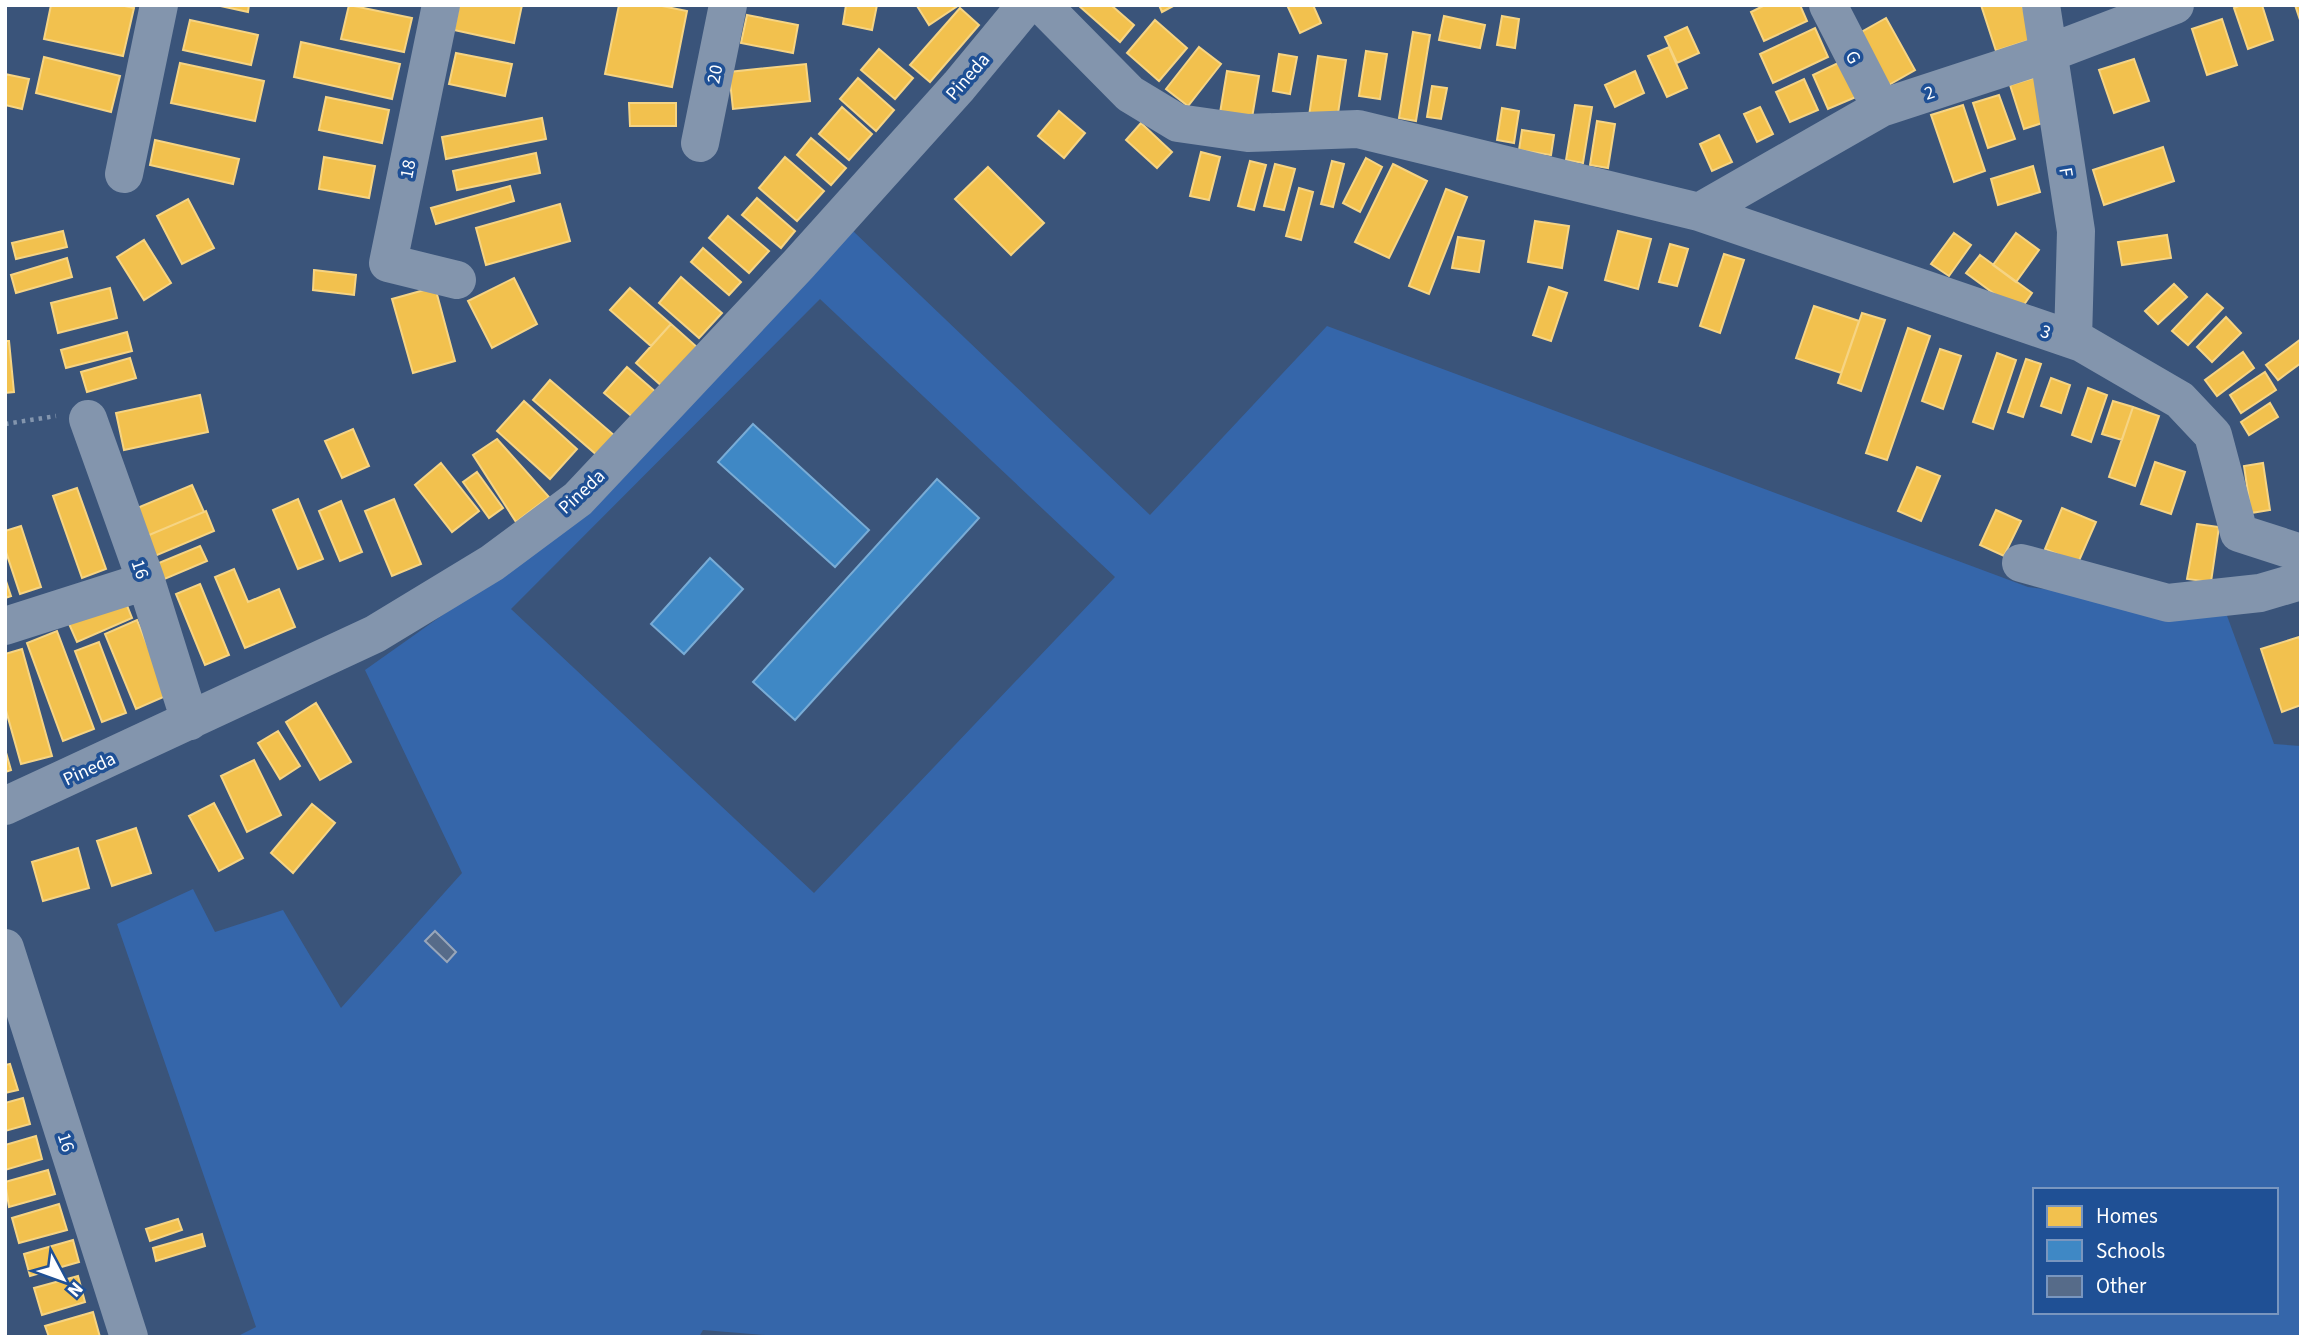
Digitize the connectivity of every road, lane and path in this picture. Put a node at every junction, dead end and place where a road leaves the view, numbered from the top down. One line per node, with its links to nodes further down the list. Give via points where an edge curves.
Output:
1 (159, 5): 12 (street)
2 (441, 5): 14 (street, 18, via 388,263)
3 (728, 5): 11 (street, 20)
4 (1026, 5): 23 (street, Pineda, via 798,265 578,499 492,563 375,634)
5 (1042, 5): 13 (street, 3, via 1130,94 1178,124 1248,133 1358,129)
6 (1828, 5): 10 (street, G)
7 (2041, 5): 9 (street, F)
8 (2175, 5): 9 (street, 2)
9 (2049, 53): 10 (street, 2); 15 (street, F, via 2076,232)
10 (1881, 108): 13 (street, 2)
11 (701, 143)
12 (124, 174)
13 (1699, 212): 15 (street, 3)
14 (457, 280)
15 (2073, 340): 18 (street, 3, via 2180,400 2213,435 2239,533)
16 (88, 419): 17 (path, via 49,415); 20 (street, 16)
17 (5, 424)
18 (2301, 553)
19 (2021, 563): 21 (street, via 2168,603 2260,593)
20 (146, 581): 22 (street); 23 (street, 16)
21 (2301, 581)
22 (5, 626)
23 (190, 721): 24 (street, Pineda)
24 (5, 806)
25 (5, 948): 26 (street, 16)
26 (129, 1337)

